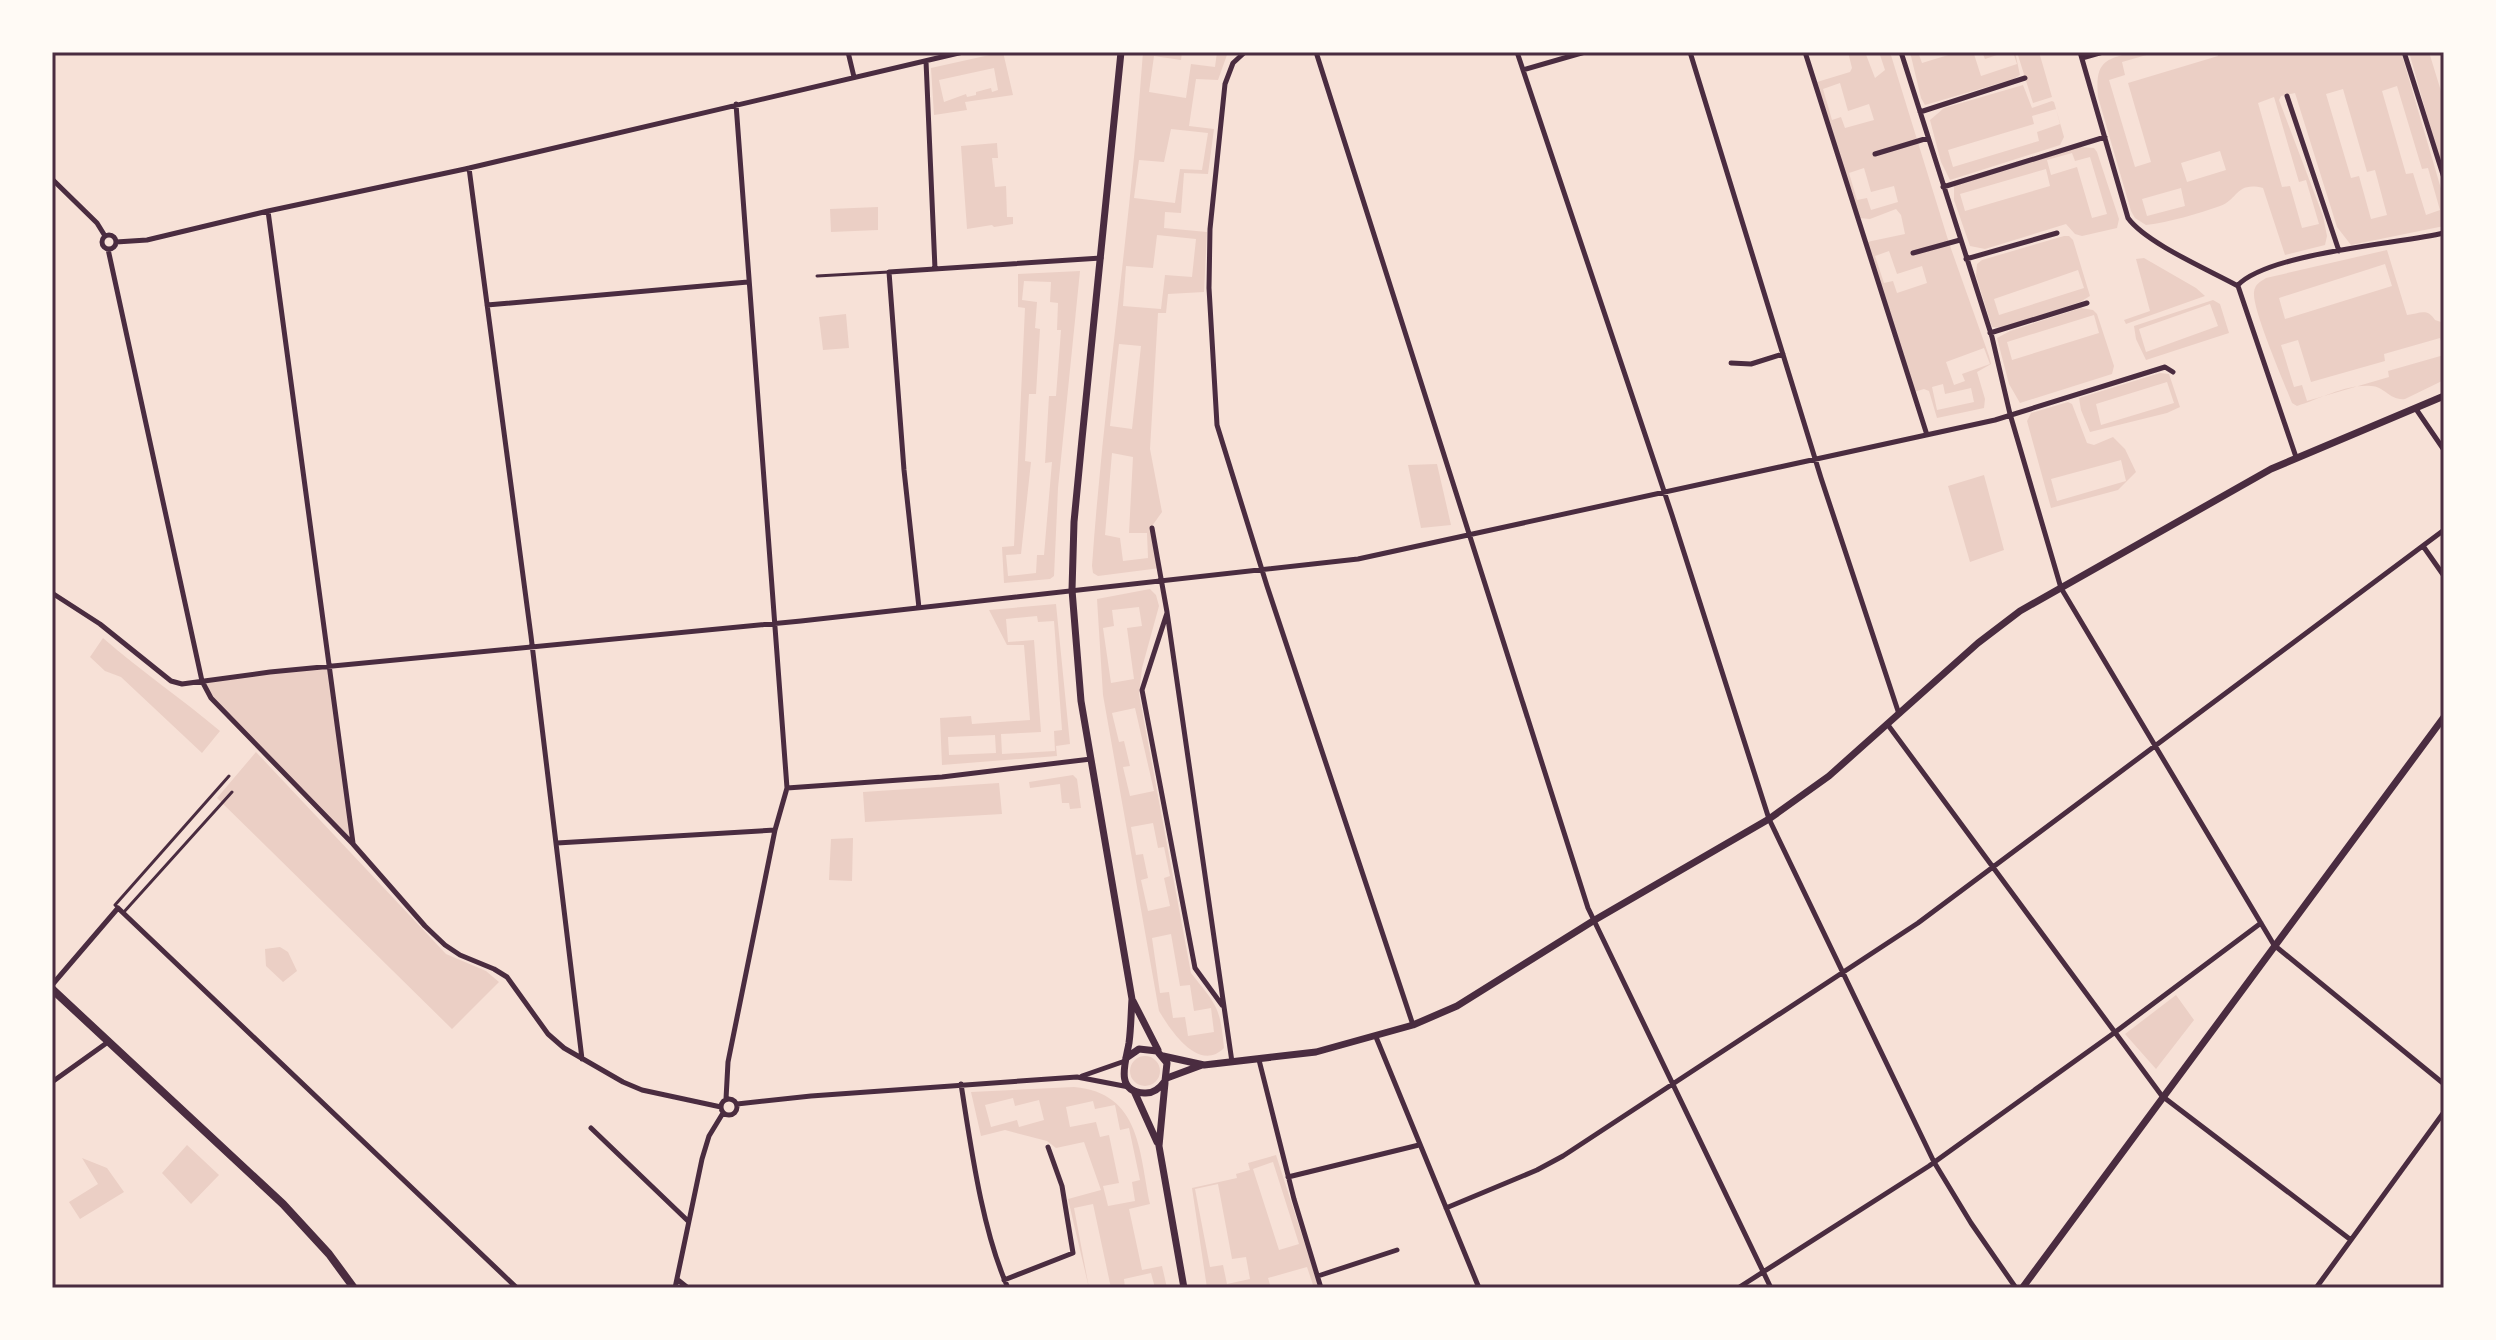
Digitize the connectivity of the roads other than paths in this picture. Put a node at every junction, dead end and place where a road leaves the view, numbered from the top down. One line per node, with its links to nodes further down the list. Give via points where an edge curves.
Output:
1 (848, 52): 16 (street)
2 (963, 52): 14 (street)
3 (1121, 52): 37 (main road)
4 (1245, 52): 62 (street, via 1233,63 1225,84 1209,288 1217,425)
5 (1316, 52): 60 (street)
6 (1517, 52): 15 (street)
7 (1585, 52): 15 (street)
8 (1690, 52): 47 (street)
9 (1805, 52): 53 (street)
10 (1901, 52): 20 (street)
11 (2103, 52): 13 (street)
12 (2404, 52): 25 (street)
13 (2081, 55): 21 (street)
14 (926, 61): 16 (street); 39 (street)
15 (1523, 70): 57 (street)
16 (854, 77): 19 (street)
17 (2025, 78): 20 (street)
18 (2287, 96): 35 (street)
19 (736, 104): 24 (street); 42 (street)
20 (1920, 112): 22 (street)
21 (2105, 137): 27 (street); 43 (street, via 2133,226)
22 (1928, 138): 23 (street); 27 (street)
23 (1875, 154)
24 (469, 168): 28 (street); 45 (street)
25 (2444, 178)
26 (52, 179): 31 (street)
27 (1943, 187): 32 (street)
28 (268, 211): 33 (street, via 147,240); 72 (street)
29 (2057, 233): 38 (street)
30 (2444, 233): 35 (street)
31 (105, 236): 33 (street); 34 (street, via 102,244)
32 (1960, 240): 36 (street); 38 (street)
33 (116, 242): 34 (street)
34 (108, 249): 73 (street)
35 (2339, 251): 43 (street, via 2261,268)
36 (1913, 253)
37 (1101, 258): 39 (street); 66 (main road)
38 (1966, 259): 46 (street)
39 (935, 269): 40 (street)
40 (889, 272): 41 (lane); 68 (street)
41 (817, 276)
42 (748, 282): 45 (street); 70 (street)
43 (2238, 286): 55 (street)
44 (2087, 303): 46 (street)
45 (487, 305): 71 (street)
46 (1990, 333): 52 (street)
47 (1783, 354): 48 (street, via 1751,364); 56 (street)
48 (1731, 363)
49 (2173, 372): 52 (street, via 2165,367)
50 (2444, 396): 51 (main road)
51 (2415, 408): 54 (street); 55 (main road)
52 (2010, 414): 53 (street); 65 (street)
53 (1927, 435): 56 (street)
54 (2444, 450)
55 (2296, 457): 65 (main road)
56 (1815, 459): 57 (street); 74 (street)
57 (1664, 492): 60 (street); 82 (street)
58 (1152, 528): 64 (street)
59 (2444, 530): 61 (street)
60 (1470, 535): 62 (street, via 1358,559); 88 (street)
61 (2423, 546): 63 (street); 77 (street)
62 (1262, 570): 64 (street); 95 (street)
63 (2444, 576)
64 (1162, 579): 66 (street); 69 (street)
65 (2061, 588): 74 (main road, via 1978,643); 77 (street)
66 (1072, 590): 68 (street); 78 (main road)
67 (52, 593): 73 (street, via 171,681)
68 (919, 608): 70 (street)
69 (1167, 612): 94 (street); 94 (street, via 1142,690 1195,968)
70 (776, 624): 71 (street); 80 (street)
71 (533, 646): 72 (street); 84 (street)
72 (331, 667): 73 (street); 85 (street)
73 (202, 681): 85 (street, via 220,710)
74 (1899, 714): 76 (main road)
75 (2444, 717): 90 (main road)
76 (1888, 725): 82 (main road); 86 (street)
77 (2155, 744): 86 (street); 89 (street)
78 (1091, 759): 80 (street); 93 (main road)
79 (229, 776): 87 (lane, via 115,905)
80 (787, 788): 83 (street)
81 (232, 792): 87 (lane)
82 (1769, 819): 88 (main road); 91 (street)
83 (775, 830): 84 (street); 113 (street, via 728,1062)
84 (557, 843): 100 (street)
85 (353, 844): 100 (street, via 445,945 507,977 548,1034)
86 (1993, 867): 91 (street); 96 (street)
87 (121, 910): 92 (street); 132 (street)
88 (1593, 921): 95 (main road, via 1469,999); 109 (street)
89 (2261, 923): 90 (street); 96 (street)
90 (2274, 945): 110 (street); 112 (main road)
91 (1842, 973): 109 (street); 121 (street)
92 (52, 987): 98 (main road)
93 (1132, 999): 99 (main road); 101 (main road)
94 (1222, 1006): 103 (street)
95 (1413, 1025): 97 (main road)
96 (2114, 1033): 112 (street); 121 (street)
97 (1376, 1037): 102 (main road); 118 (street)
98 (108, 1042): 107 (street); 131 (main road, via 283,1204)
99 (1162, 1055): 101 (main road, via 1144,1048); 104 (main road); 106 (main road, via 1168,1066)
100 (582, 1060): 115 (street, via 642,1090)
101 (1125, 1060): 105 (street); 111 (main road, via 1123,1074)
102 (1259, 1060): 103 (main road); 122 (street)
103 (1232, 1063): 104 (main road)
104 (1204, 1065): 106 (main road)
105 (1077, 1077): 108 (street); 111 (street)
106 (1166, 1080): 111 (main road, via 1151,1093); 119 (main road)
107 (52, 1082)
108 (961, 1084): 114 (street); 130 (street)
109 (1672, 1084): 123 (street, via 1563,1156); 127 (street)
110 (2444, 1084)
111 (1132, 1088): 119 (main road)
112 (2162, 1096): 125 (street); 142 (main road)
113 (726, 1099): 114 (street); 115 (street)
114 (737, 1104): 115 (street, via 733,1114)
115 (722, 1110): 124 (street, via 703,1154)
116 (2444, 1112): 125 (street)
117 (591, 1128): 124 (street)
118 (1419, 1145): 122 (street); 123 (street)
119 (1159, 1146): 136 (main road)
120 (1048, 1147): 130 (street, via 1062,1186 1073,1253)
121 (1934, 1162): 127 (street); 141 (street)
122 (1288, 1177): 128 (street)
123 (1446, 1208): 138 (street)
124 (689, 1222): 129 (street)
125 (2351, 1240): 143 (street)
126 (1397, 1250): 128 (street)
127 (1762, 1272): 139 (street); 140 (street)
128 (1318, 1276): 137 (street)
129 (678, 1280): 133 (street); 134 (street)
130 (1004, 1280): 135 (street)
131 (354, 1288)
132 (517, 1288)
133 (675, 1288)
134 (688, 1288)
135 (1008, 1288)
136 (1184, 1288)
137 (1321, 1288)
138 (1479, 1288)
139 (1738, 1288)
140 (1771, 1288)
141 (2016, 1288): 142 (main road)
142 (2024, 1288)
143 (2316, 1288)

